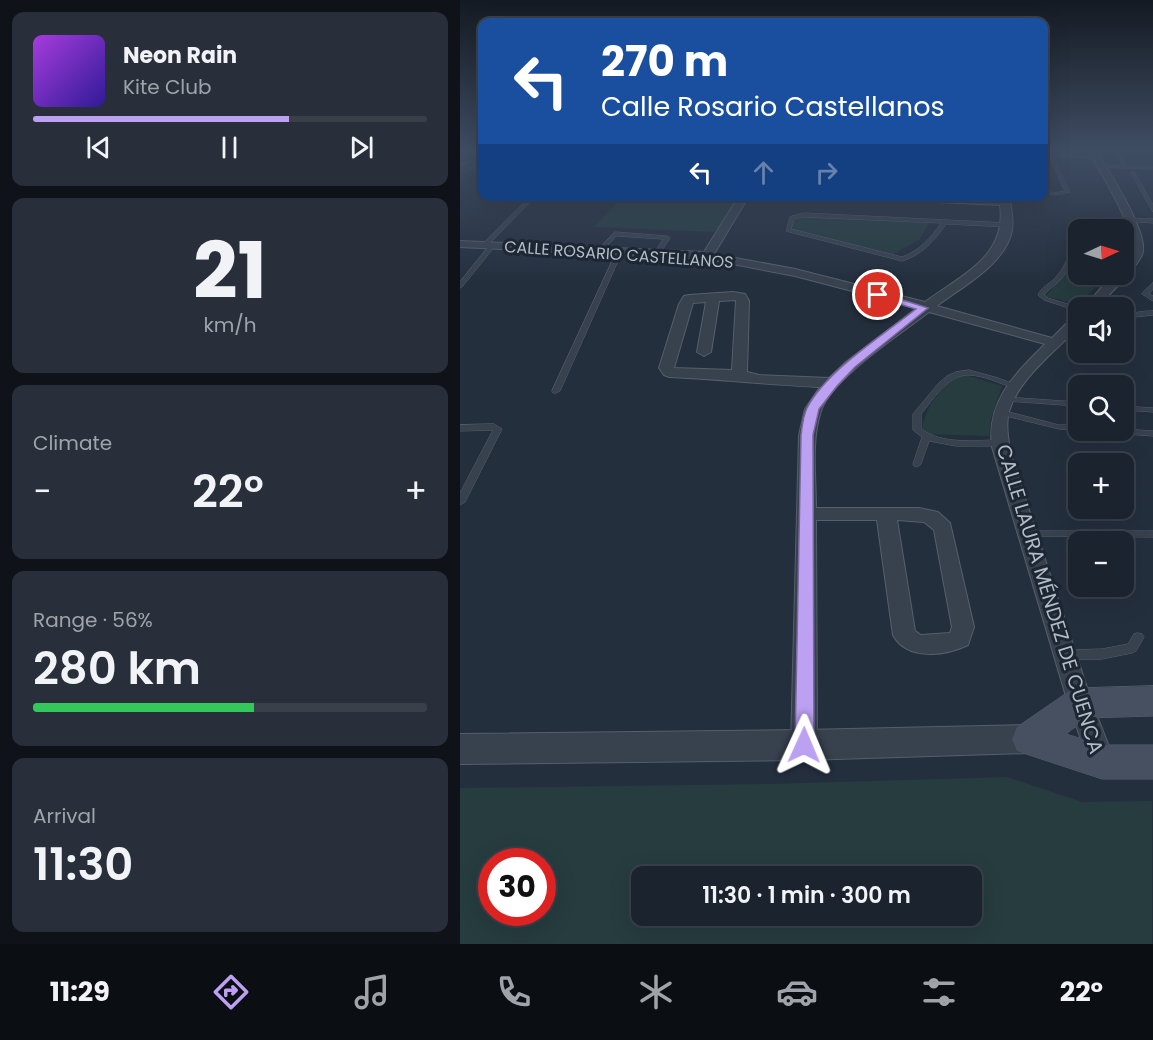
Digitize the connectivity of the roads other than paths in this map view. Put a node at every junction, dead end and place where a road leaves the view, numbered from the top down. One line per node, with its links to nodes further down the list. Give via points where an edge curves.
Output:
1 (1116, 195): 7 (street)
2 (1145, 195): 6 (lane)
3 (530, 201): 14 (lane)
4 (741, 201): 18 (street)
5 (1004, 201): 11 (street)
6 (1153, 211)
7 (1129, 219)
8 (1153, 221): 10 (lane)
9 (944, 223): 9 (lane, via 804,215 792,218 788,230 902,259 927,243); 11 (lane)
10 (1134, 223)
11 (1008, 225): 28 (street, via 1003,243 992,258)
12 (1134, 234): 19 (street, via 1138,249)
13 (460, 244): 14 (street, CALLE ROSARIO CASTELLANOS)
14 (489, 246): 15 (street, CALLE ROSARIO CASTELLANOS); 23 (lane)
15 (600, 251): 16 (street, CALLE ROSARIO CASTELLANOS); 17 (lane, via 615,234 667,238)
16 (619, 252): 17 (street, CALLE ROSARIO CASTELLANOS); 36 (lane)
17 (657, 254): 18 (street, CALLE ROSARIO CASTELLANOS)
18 (707, 256): 28 (street, CALLE ROSARIO CASTELLANOS, via 789,270)
19 (1134, 258)
20 (1068, 263): 27 (lane, via 1041,295)
21 (1110, 285): 25 (street)
22 (1153, 285): 26 (lane, via 1144,294)
23 (460, 286)
24 (713, 297): 33 (street); 34 (street, via 740,297 743,301); 34 (street, via 695,298 686,304 666,368 674,374)
25 (1100, 297)
26 (1153, 299)
27 (1068, 306)
28 (923, 308): 32 (street, CALLE ROSARIO CASTELLANOS); 35 (street, via 851,364)
29 (1153, 313): 30 (lane)
30 (1134, 314)
31 (1068, 330): 32 (street)
32 (1056, 343): 37 (street)
33 (704, 352)
34 (739, 375): 35 (street, via 758,380)
35 (833, 383): 49 (street, via 811,414)
36 (556, 391)
37 (1008, 399): 38 (lane); 41 (lane, via 1059,427); 45 (lane, via 976,372 957,374 938,388 917,414 917,430); 46 (street, CALLE LAURA MÉNDEZ DE CUENCA)
38 (1068, 403)
39 (1134, 409): 40 (lane)
40 (1153, 410)
41 (1068, 427)
42 (460, 428): 48 (lane, via 498,429)
43 (1134, 432): 44 (lane)
44 (1153, 434)
45 (926, 438): 46 (lane, via 940,442); 47 (lane)
46 (1000, 443): 51 (street, CALLE LAURA MÉNDEZ DE CUENCA)
47 (917, 464)
48 (460, 502)
49 (806, 514): 50 (street); 58 (street)
50 (886, 514): 50 (street, via 919,514 931,517 943,528 963,627 960,639 949,644 916,644 904,636)
51 (1027, 534): 52 (lane); 54 (street, CALLE LAURA MÉNDEZ DE CUENCA)
52 (1153, 534)
53 (1138, 637): 54 (lane, via 1132,648 1120,651)
54 (1065, 655): 56 (street, CALLE LAURA MÉNDEZ DE CUENCA)
55 (1153, 701): 56 (main road)
56 (1080, 703): 57 (main road); 60 (street, CALLE LAURA MÉNDEZ DE CUENCA)
57 (1030, 739): 58 (street); 60 (main road)
58 (804, 745): 59 (street)
59 (460, 749)
60 (1102, 762): 61 (main road)
61 (1153, 762)

